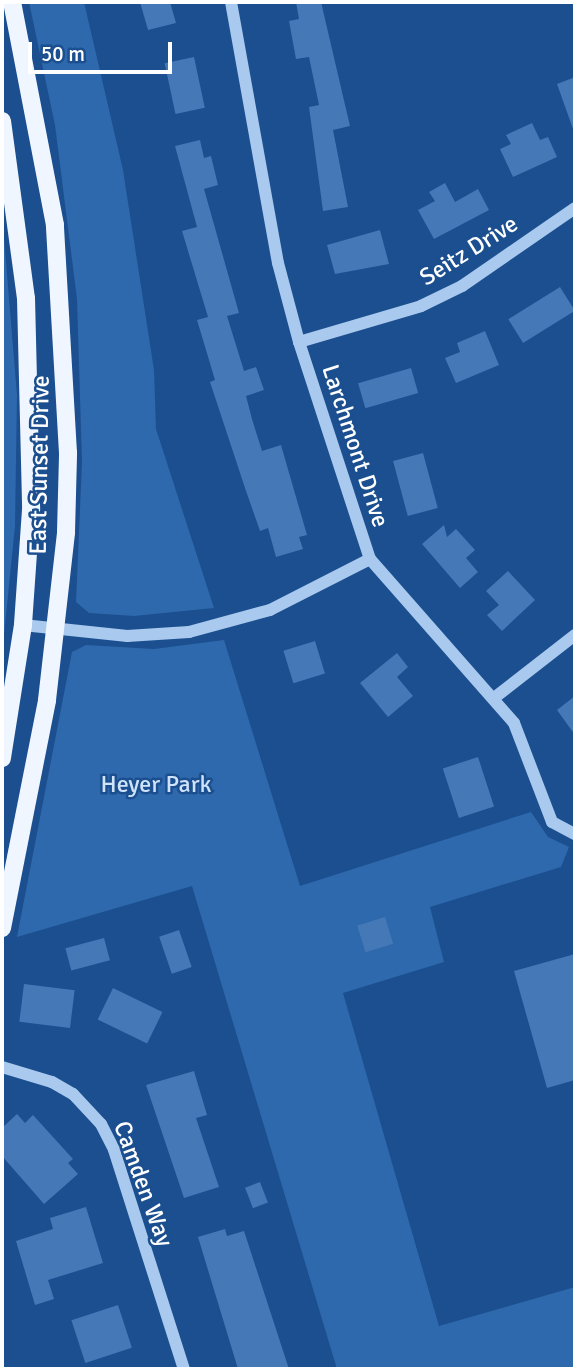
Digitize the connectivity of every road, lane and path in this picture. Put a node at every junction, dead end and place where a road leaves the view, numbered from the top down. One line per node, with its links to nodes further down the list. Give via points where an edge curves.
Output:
1 (12, 2): 8 (main road, East Sunset Drive, via 55,225 64,316 68,453)
2 (231, 2): 5 (street, Larchmont Drive, via 265,205)
3 (2, 121): 7 (main road, East Sunset Drive, via 26,298 31,510)
4 (575, 208): 5 (street, Seitz Drive, via 462,286 421,306)
5 (299, 342): 6 (street, Larchmont Drive)
6 (370, 559): 8 (street, via 280,606 221,625 127,636); 10 (street, Larchmont Drive)
7 (23, 625): 8 (street); 11 (main road, East Sunset Drive)
8 (56, 629): 13 (main road, East Sunset Drive, via 32,782)
9 (575, 635): 10 (street)
10 (494, 698): 12 (street, Larchmont Drive, via 523,739 552,822)
11 (2, 758)
12 (575, 834)
13 (2, 928)
14 (2, 1067): 15 (street, Camden Way, via 52,1082 73,1094 101,1124 114,1150)
15 (184, 1369)

